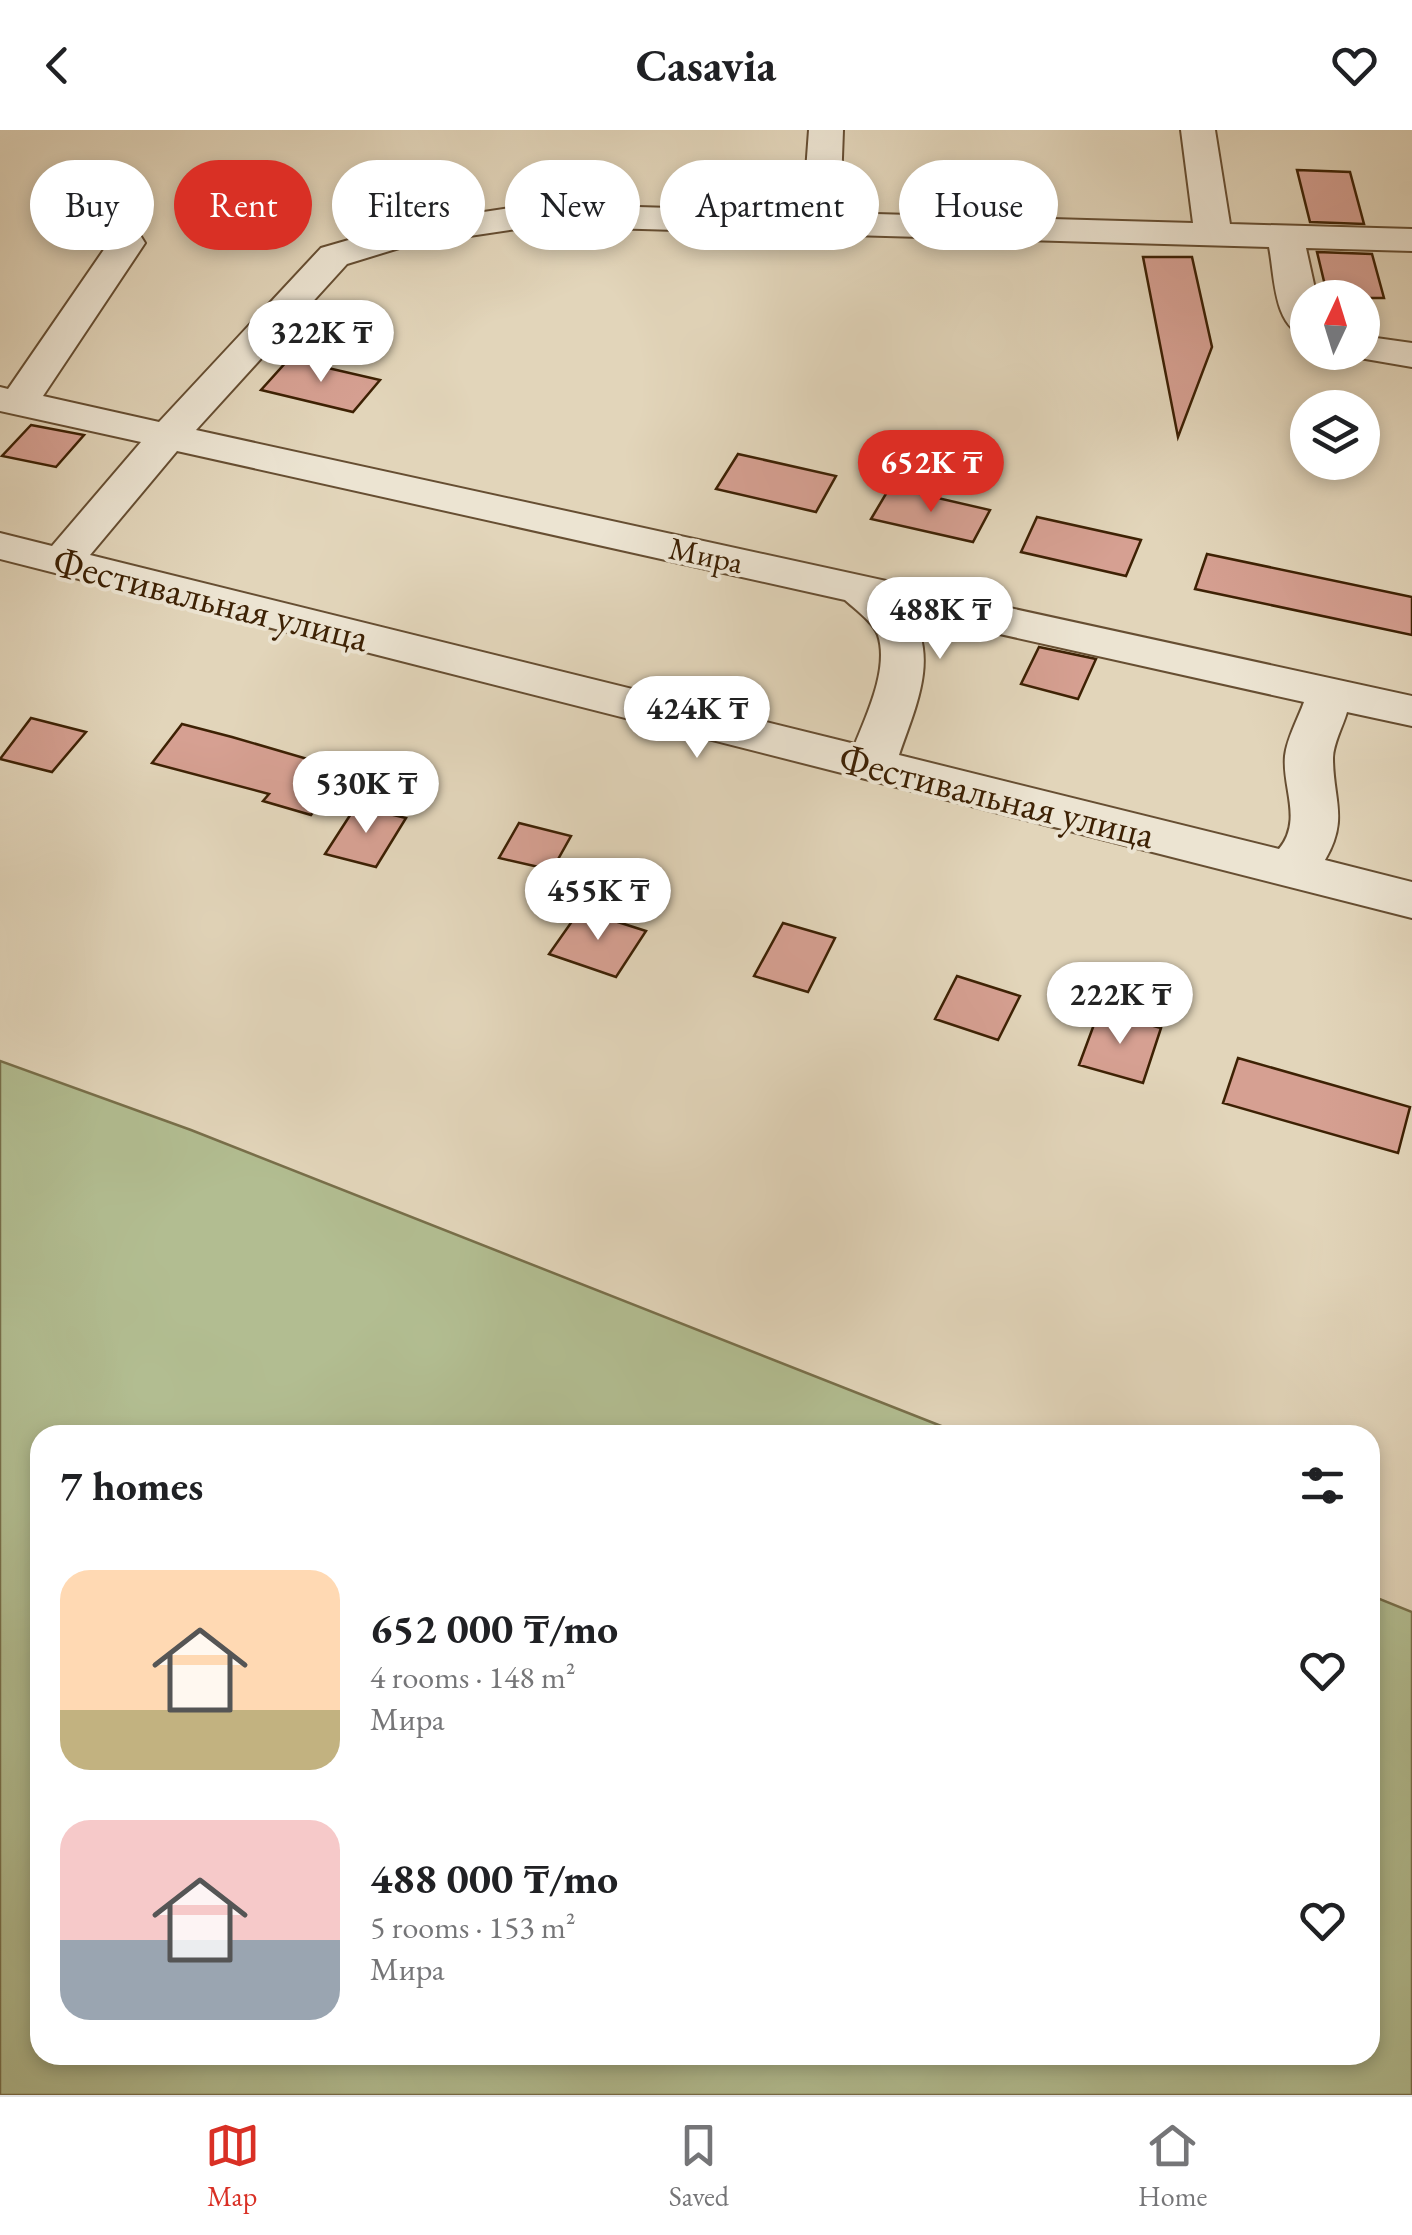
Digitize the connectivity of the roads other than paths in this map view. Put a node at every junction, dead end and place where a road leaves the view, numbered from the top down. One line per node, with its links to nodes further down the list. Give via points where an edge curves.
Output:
1 (826, 130): 3 (street)
2 (1198, 130): 6 (street)
3 (824, 160)
4 (660, 218): 14 (street, via 538,215 404,235 334,256)
5 (879, 223): 6 (street)
6 (1213, 232): 7 (street)
7 (1286, 235): 8 (street); 10 (street)
8 (1412, 240)
9 (122, 250): 13 (street)
10 (1295, 280)
11 (1380, 351): 12 (street)
12 (1412, 356)
13 (10, 400): 14 (street, Мира)
14 (168, 436): 16 (street); 17 (street, Мира, via 859,588)
15 (0, 546): 16 (street, Фестивальная улица)
16 (62, 562): 20 (street, Фестивальная улица)
17 (914, 618): 18 (street); 20 (street)
18 (1330, 692): 19 (street); 21 (street, via 1309,756 1314,831)
19 (1412, 710)
20 (872, 765): 21 (street, Фестивальная улица)
21 (1290, 870): 22 (street, Фестивальная улица)
22 (1412, 900)

